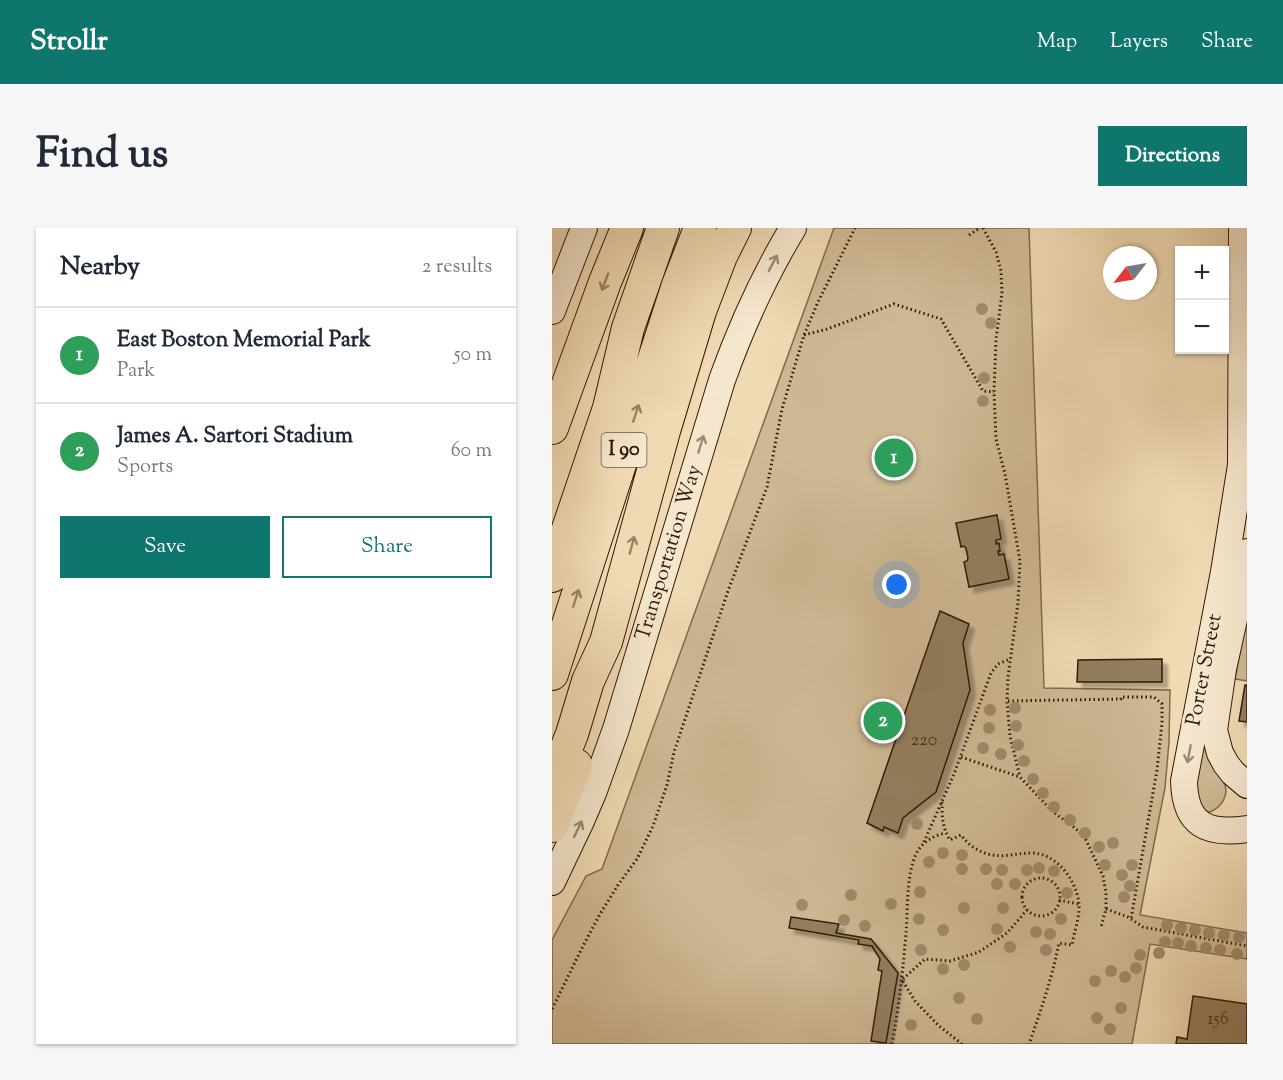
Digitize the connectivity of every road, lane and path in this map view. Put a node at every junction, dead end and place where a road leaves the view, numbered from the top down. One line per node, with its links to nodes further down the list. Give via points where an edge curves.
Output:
1 (584, 228): 12 (main road)
2 (627, 228): 16 (highway, one-way to 16)
3 (663, 228): 13 (highway)
4 (700, 228): 25 (highway, I 90, one-way to 4)
5 (735, 228): 17 (highway, via 700,311)
6 (759, 228): 17 (highway, via 724,289 697,364)
7 (794, 228): 36 (main road, Transportation Way, one-way to 7, via 613,738 731,355 764,281)
8 (855, 228): 14 (path)
9 (981, 228): 11 (path); 15 (path, via 996,252 1002,293)
10 (1242, 228): 18 (main road, Porter Street)
11 (969, 235)
12 (552, 311)
13 (628, 328): 19 (highway, via 593,402); 22 (highway, via 609,408)
14 (804, 335): 15 (path, via 894,304 941,319 983,392); 45 (path, via 782,409 767,487 688,709 653,826 637,859 596,922)
15 (994, 392): 24 (path, via 996,439 1020,561)
16 (552, 428)
17 (664, 431): 23 (highway, one-way to 17)
18 (1241, 465): 20 (main road, Porter Street); 33 (main road, Porter Street, one-way to 33, via 1184,781 1185,797 1195,819 1221,831)
19 (552, 513)
20 (1247, 520)
21 (1247, 552): 30 (main road, Porter Street, via 1214,730 1226,764)
22 (552, 576)
23 (606, 642): 29 (highway); 32 (highway, via 597,704)
24 (1010, 659): 26 (path); 27 (path, via 998,664 991,673)
25 (552, 674)
26 (1007, 700): 28 (path, via 1010,736); 41 (path, via 1154,697 1162,704 1157,770)
27 (961, 757): 28 (path); 31 (path)
28 (1020, 777): 39 (path, via 1084,838 1103,876)
29 (552, 784)
30 (1246, 785)
31 (942, 802): 34 (path); 35 (path)
32 (552, 826)
33 (1241, 826)
34 (945, 832): 35 (path); 38 (path, via 950,840 961,835 976,850 991,855 1036,853 1048,858 1059,864 1073,882)
35 (923, 843): 44 (path, via 911,874)
36 (552, 882)
37 (1059, 900): 38 (path); 40 (path, via 1054,911 1044,916); 40 (path, via 1058,889 1050,880 1038,878 1024,888)
38 (1079, 904): 48 (path, via 1072,945 1059,943)
39 (1106, 909): 41 (path); 42 (path)
40 (1027, 910): 44 (path, via 1007,933 979,952 950,961 925,959)
41 (1131, 919): 43 (path, via 1150,929)
42 (1101, 927)
43 (1247, 946)
44 (902, 980): 46 (path); 47 (path, via 915,1001)
45 (552, 1009)
46 (892, 1044)
47 (962, 1044)
48 (1029, 1044)

